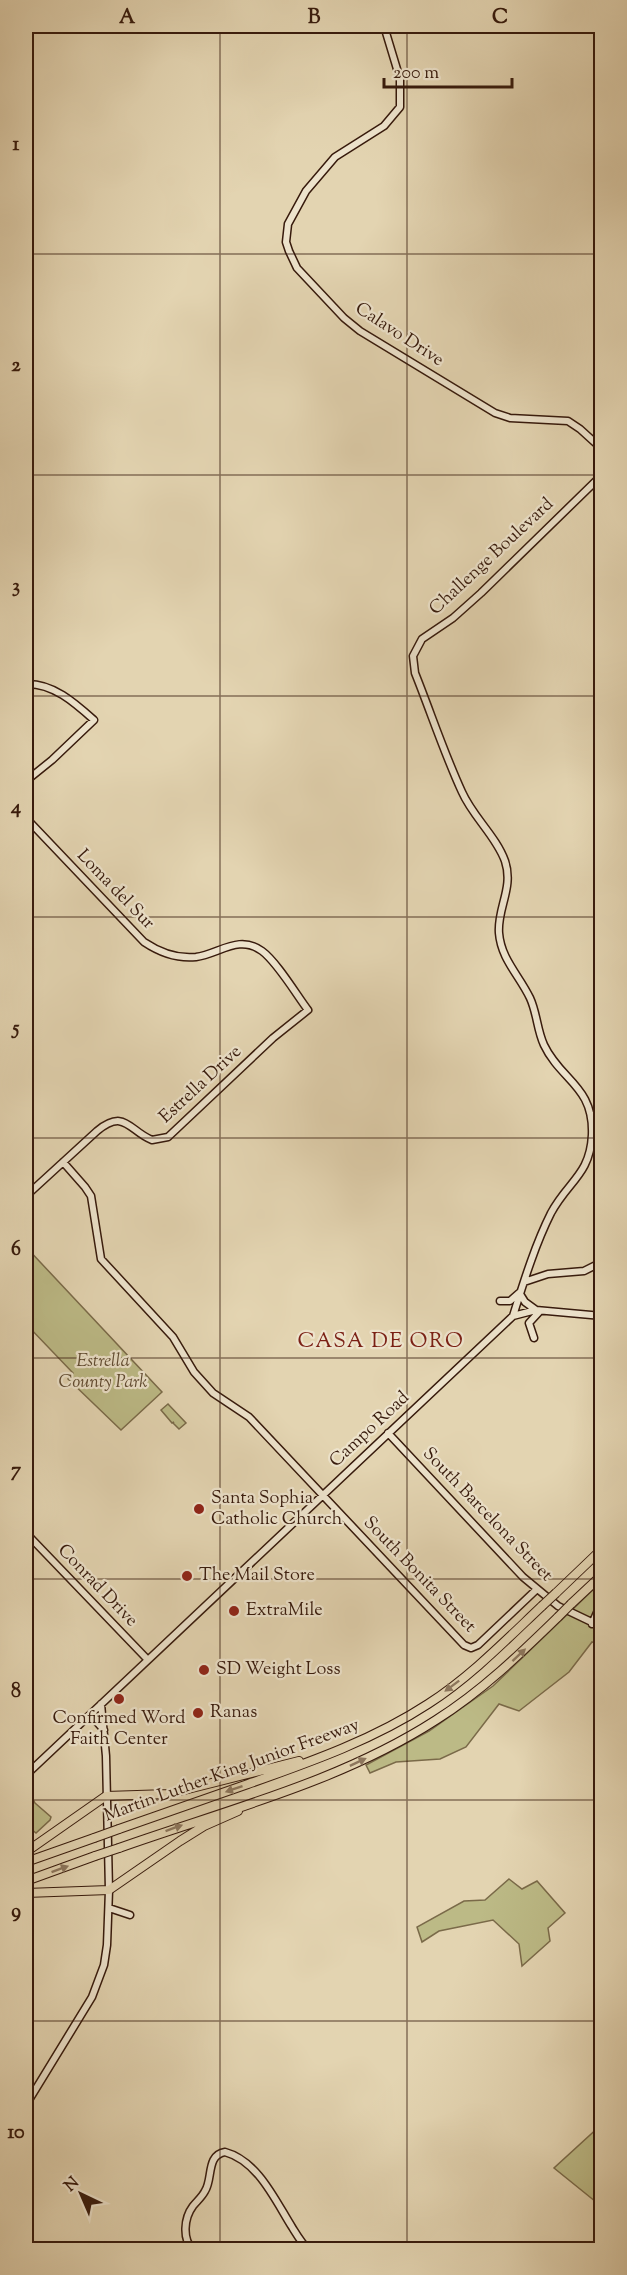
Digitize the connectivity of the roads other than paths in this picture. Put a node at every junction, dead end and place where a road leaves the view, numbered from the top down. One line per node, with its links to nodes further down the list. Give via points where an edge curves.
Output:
1 (384, 26): 2 (street, Calavo Drive, via 400,79 400,107 384,126 335,157 306,191 288,224 286,242 293,261 360,331 495,413 510,418 568,421)
2 (602, 449)
3 (602, 475): 9 (street, Challenge Boulevard, via 481,593 422,639 413,656 415,673 462,792 498,845 505,863 507,890 499,931 502,950 529,996 545,1047 578,1087)
4 (26, 684): 5 (street, via 64,695 94,720)
5 (26, 780)
6 (26, 819): 7 (street, Loma del Sur, via 144,942 162,952 184,957 209,954 234,944 254,947 266,954)
7 (308, 1010): 10 (street, Estrella Drive, via 168,1137 149,1139 128,1123 115,1121 103,1126)
8 (602, 1112): 9 (street)
9 (591, 1116): 13 (street, via 587,1162 551,1214)
10 (63, 1162): 11 (street, Estrella Drive); 21 (street, South Bonita Street, via 91,1196 98,1251 106,1266 173,1337 194,1372 213,1393 245,1414)
11 (26, 1196)
12 (602, 1262): 13 (street, via 584,1271 548,1274)
13 (524, 1282): 14 (street)
14 (521, 1292): 15 (street, via 510,1301); 16 (street, via 525,1302); 17 (street)
15 (500, 1301)
16 (539, 1310): 17 (street, Campo Road); 18 (street, Campo Road); 19 (street, via 530,1323)
17 (513, 1316): 20 (street, Campo Road)
18 (602, 1316)
19 (534, 1338)
20 (388, 1433): 21 (street, Campo Road); 25 (street, South Barcelona Street)
21 (322, 1495): 25 (street, South Bonita Street, via 464,1645 478,1645); 29 (street, Campo Road)
22 (26, 1533): 29 (street, Conrad Drive)
23 (602, 1549): 33 (highway, Martin Luther King Junior Freeway, one-way to 33, bridge, via 469,1674 428,1704)
24 (602, 1575): 36 (highway, Martin Luther King Junior Freeway, one-way to 24, bridge, via 357,1763 436,1720 517,1658)
25 (537, 1589): 27 (street, South Barcelona Street, via 558,1606)
26 (602, 1601): 27 (street)
27 (592, 1624): 28 (street, South Barcelona Street)
28 (602, 1627)
29 (147, 1660): 30 (street, Campo Road)
30 (101, 1704): 31 (street, Campo Road); 32 (street)
31 (87, 1717): 32 (street); 34 (street, Campo Road)
32 (104, 1730): 35 (street)
33 (329, 1754): 35 (highway, via 168,1794); 38 (highway, Martin Luther King Junior Freeway, one-way to 38, bridge)
34 (26, 1775)
35 (106, 1796): 37 (highway); 40 (street)
36 (272, 1797): 39 (highway, Martin Luther King Junior Freeway, one-way to 36, bridge); 40 (highway, via 204,1826)
37 (26, 1852)
38 (26, 1862)
39 (26, 1881)
40 (110, 1890): 41 (highway); 42 (street)
41 (26, 1893)
42 (109, 1908): 43 (street); 44 (street, via 101,1978)
43 (130, 1915)
44 (26, 2105)
45 (193, 2250): 46 (street, via 185,2233 189,2213 206,2190 213,2160 225,2152 260,2176)
46 (309, 2250)

